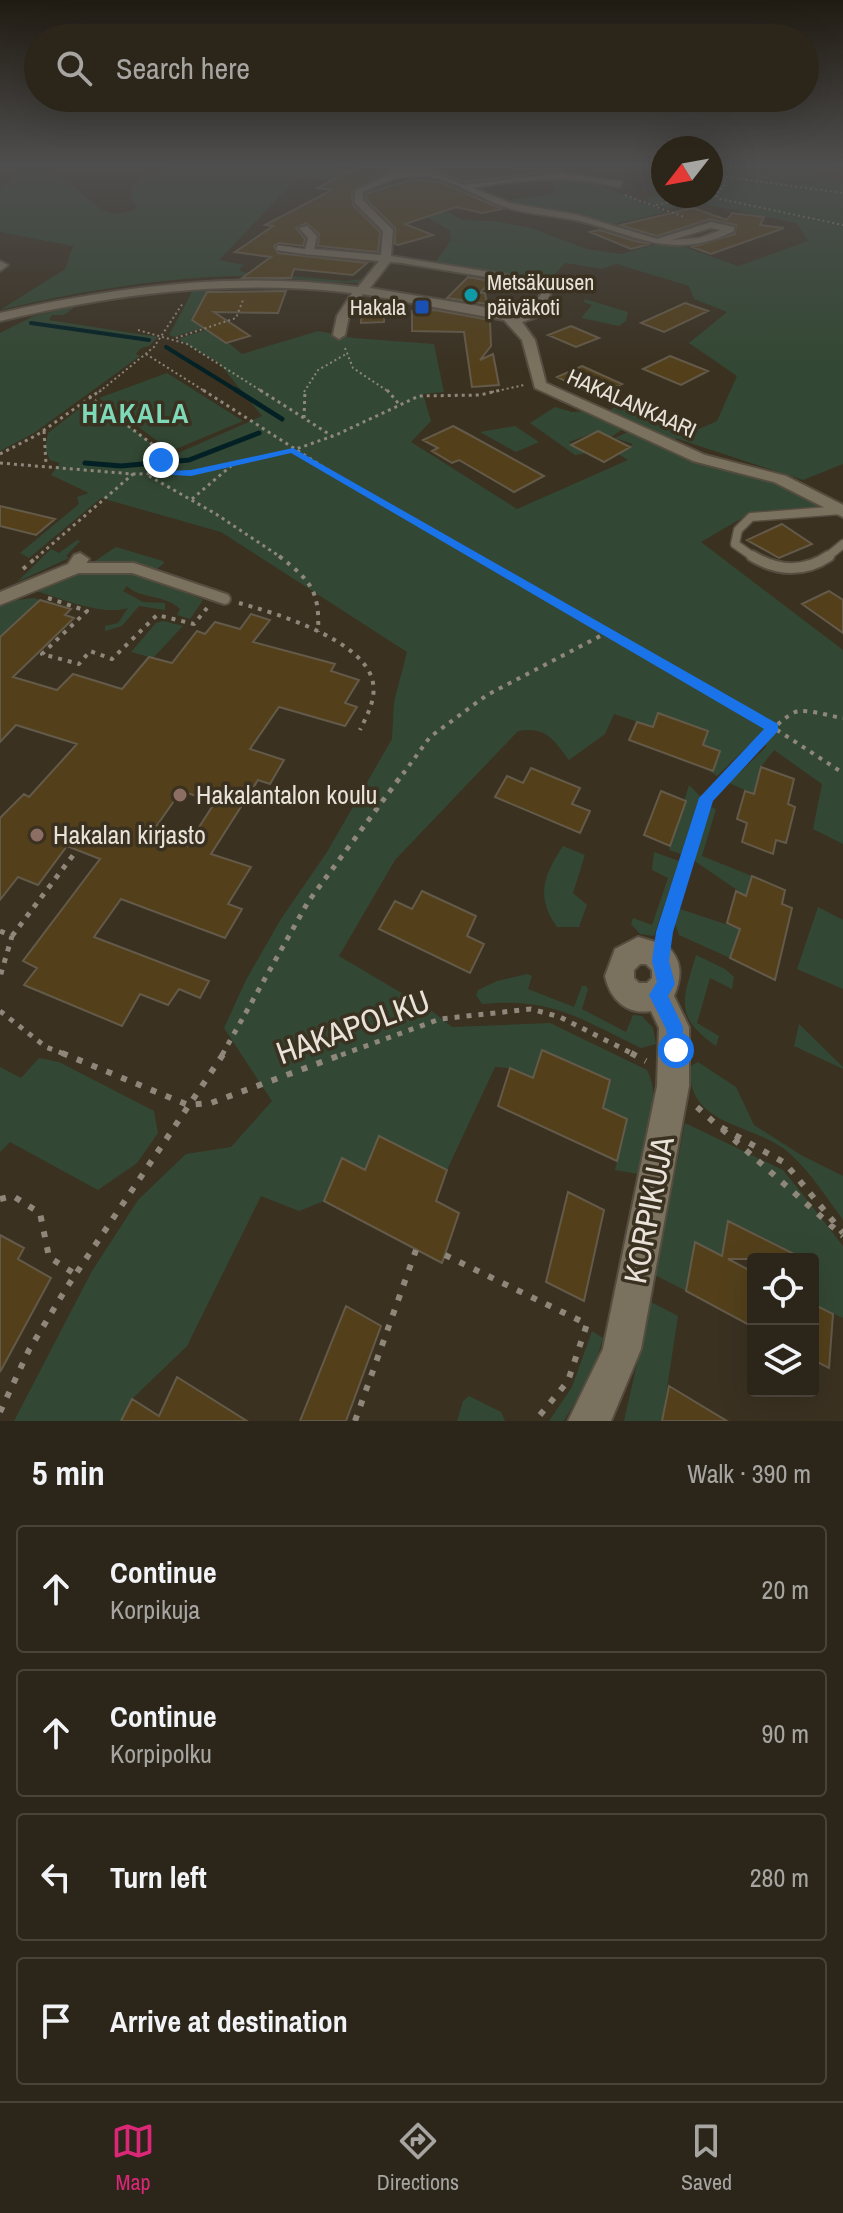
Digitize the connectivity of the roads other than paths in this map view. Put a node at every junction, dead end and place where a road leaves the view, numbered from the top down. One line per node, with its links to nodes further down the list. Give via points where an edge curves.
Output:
1 (308, 232): 8 (street, via 313,238)
2 (388, 232): 9 (street)
3 (627, 232): 6 (street)
4 (685, 232): 6 (street)
5 (721, 232): 6 (street, via 684,245)
6 (657, 242)
7 (279, 248): 8 (lane)
8 (308, 252): 9 (street)
9 (389, 259): 10 (street); 12 (street, via 553,285 533,314)
10 (360, 291): 11 (street, via 272,283 188,285); 12 (street); 13 (street, via 341,312)
11 (0, 317)
12 (516, 320): 14 (street, HAKALANKAARI, via 524,328 540,385 699,458 780,479)
13 (339, 335)
14 (842, 511): 15 (lane, via 755,515 734,537 742,550 784,570 803,570)
15 (843, 544)
16 (78, 564): 17 (street, via 19,581); 18 (lane, via 134,566)
17 (0, 599)
18 (225, 599)
19 (659, 978): 20 (street, KORPIKUJA, via 674,1027 673,1086 622,1349)
20 (588, 1421)

